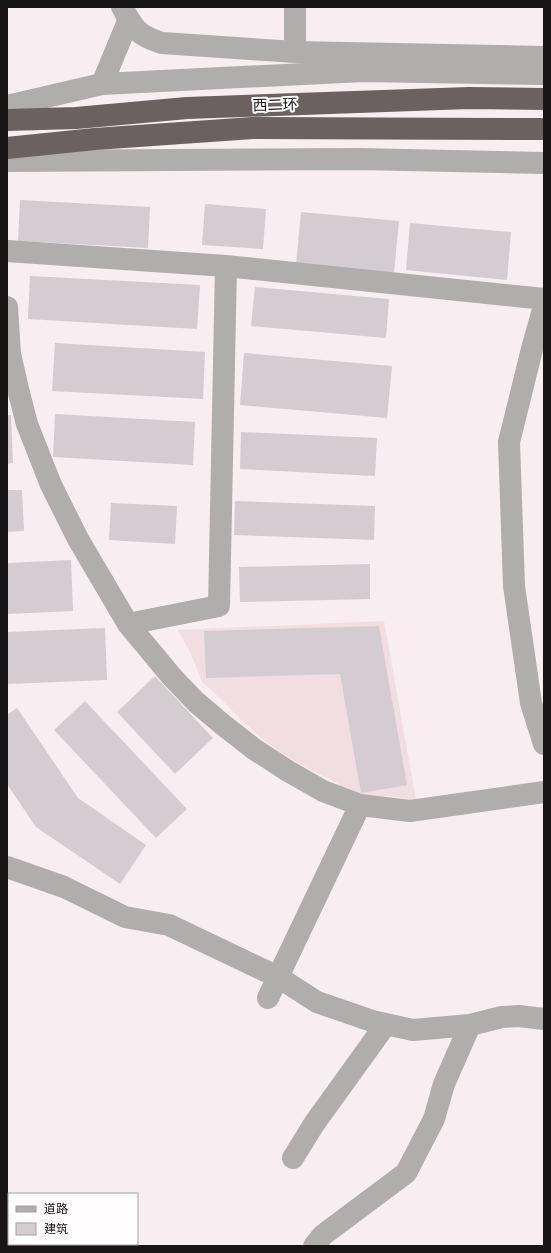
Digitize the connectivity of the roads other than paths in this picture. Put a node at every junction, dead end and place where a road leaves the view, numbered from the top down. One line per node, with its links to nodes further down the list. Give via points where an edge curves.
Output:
1 (295, 7): 3 (street)
2 (126, 13): 3 (street, via 133,27 148,38 162,43); 6 (street)
3 (295, 52): 4 (street)
4 (544, 57)
5 (544, 74): 6 (street, via 363,71)
6 (102, 84): 8 (street)
7 (544, 99): 9 (highway, 西二环, via 469,98 187,108 76,118)
8 (7, 106)
9 (7, 120)
10 (544, 129): 11 (highway, via 253,128)
11 (7, 148)
12 (7, 161): 13 (street, via 359,159)
13 (544, 163)
14 (7, 251): 15 (street)
15 (226, 266): 16 (street); 19 (street, via 219,606)
16 (544, 299)
17 (544, 306): 20 (street, via 509,442 514,586 531,703)
18 (7, 307): 19 (street, via 12,361 25,417 39,457 64,513)
19 (128, 624): 22 (street, via 172,678 222,724 254,749 323,790)
20 (544, 744)
21 (544, 792): 22 (street, via 410,811)
22 (360, 805): 24 (street)
23 (7, 867): 24 (street, via 64,888 125,917 169,925)
24 (278, 977): 25 (street); 27 (street, via 317,1002)
25 (268, 998)
26 (544, 1019): 28 (street, via 502,1017)
27 (386, 1024): 28 (street, via 413,1030); 29 (street, via 314,1124)
28 (470, 1025): 30 (street, via 444,1084 434,1119 406,1173 323,1235)
29 (293, 1158)
30 (314, 1246)

